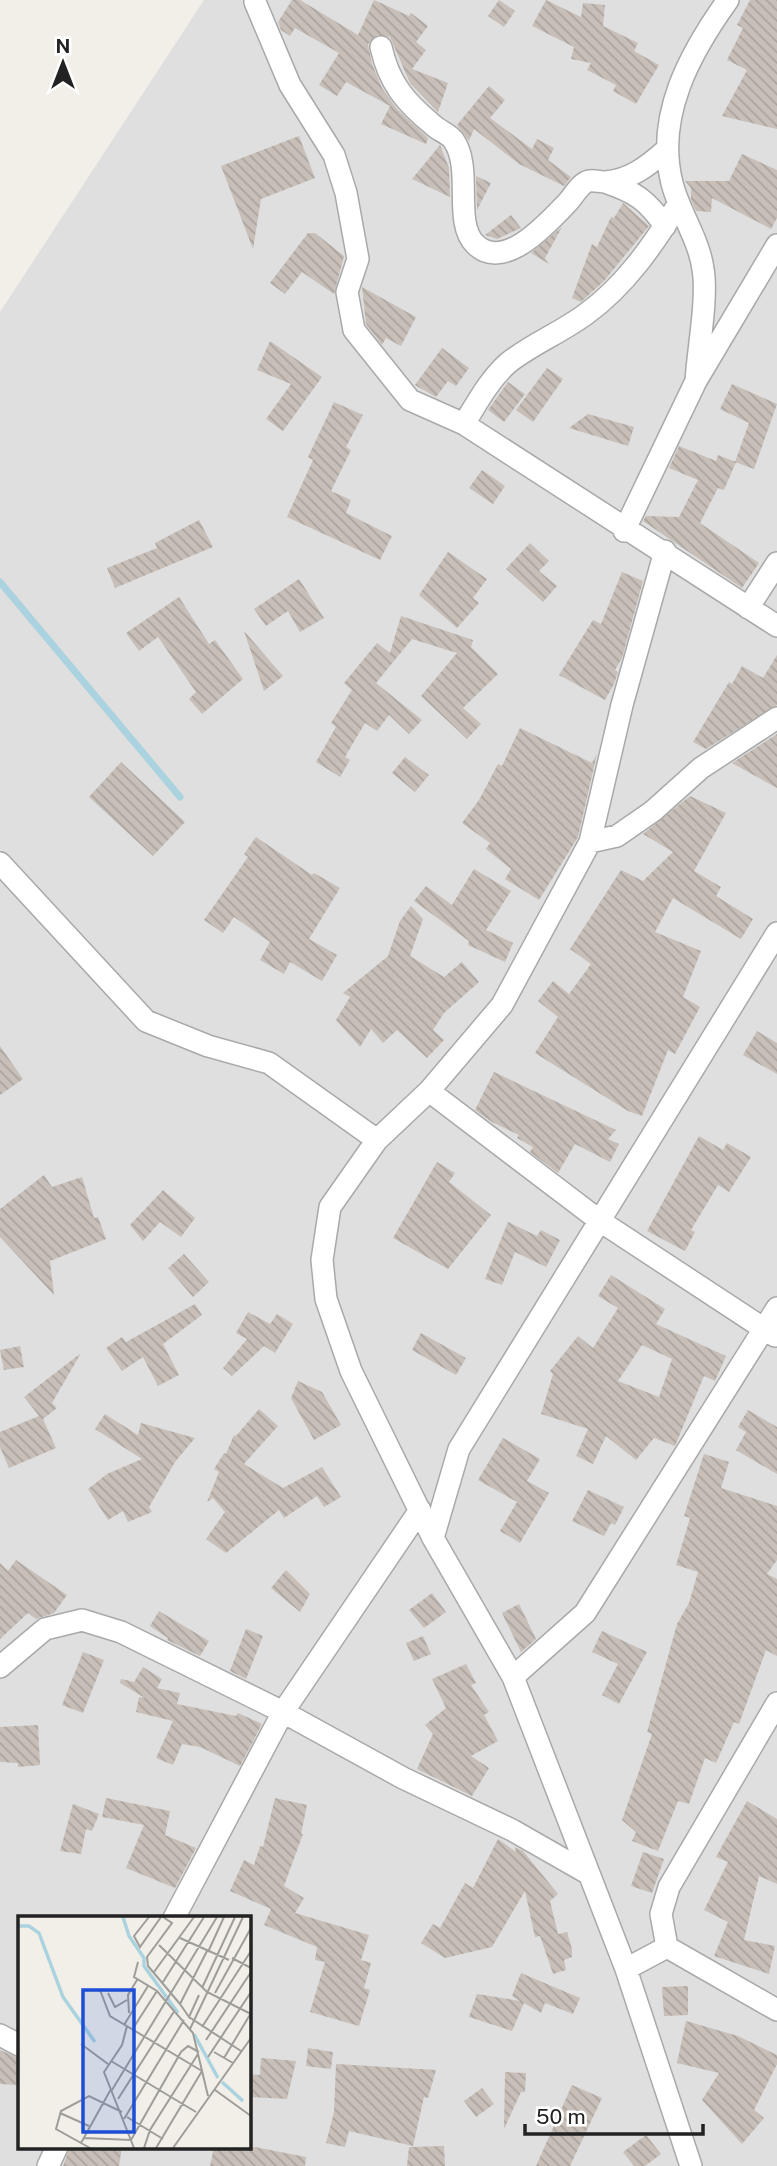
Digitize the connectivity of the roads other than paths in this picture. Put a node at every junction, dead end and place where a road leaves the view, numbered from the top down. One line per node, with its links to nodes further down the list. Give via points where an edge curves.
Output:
1 (727, 0): 4 (street, via 698,42 679,82)
2 (255, 2): 10 (street, via 289,85 334,155 346,193 358,259 347,292 354,330 410,400)
3 (381, 47): 5 (street, via 387,74 397,89 419,114 453,138 463,164 466,227 474,244 489,253 505,253 536,232 589,181)
4 (666, 150): 5 (street, via 644,169); 6 (street)
5 (605, 182): 7 (street, via 648,202)
6 (679, 203): 7 (street); 9 (street, via 704,271)
7 (666, 226): 10 (street, via 650,250 587,314 509,363 487,386)
8 (777, 245): 9 (street)
9 (696, 381): 11 (street)
10 (464, 424): 11 (street)
11 (625, 531): 12 (street)
12 (665, 551): 14 (street); 17 (street)
13 (777, 563): 14 (street)
14 (748, 608): 15 (street)
15 (777, 626)
16 (777, 718): 17 (street, via 701,768 617,836)
17 (590, 842): 20 (street, via 502,1005)
18 (0, 863): 21 (street, via 146,1021 208,1046 269,1063)
19 (777, 933): 22 (street)
20 (429, 1091): 21 (street); 22 (street)
21 (377, 1140): 25 (street, via 330,1207 322,1260 326,1299 351,1371)
22 (600, 1222): 24 (street); 26 (street, via 459,1449)
23 (777, 1308): 24 (street)
24 (771, 1333): 28 (street, via 585,1613)
25 (420, 1510): 26 (street); 30 (street)
26 (433, 1538): 28 (street)
27 (0, 1667): 30 (street, via 45,1629 82,1620 121,1632)
28 (513, 1677): 31 (street)
29 (777, 1703): 33 (street, via 669,1887 661,1914)
30 (283, 1712): 31 (street); 32 (street)
31 (589, 1874): 34 (street)
32 (175, 1916)
33 (667, 1947): 34 (street); 35 (street)
34 (626, 1969): 40 (street)
35 (777, 2010)
36 (0, 2035): 37 (street)
37 (18, 2044)
38 (57, 2148): 39 (street)
39 (48, 2166)
40 (691, 2166)

